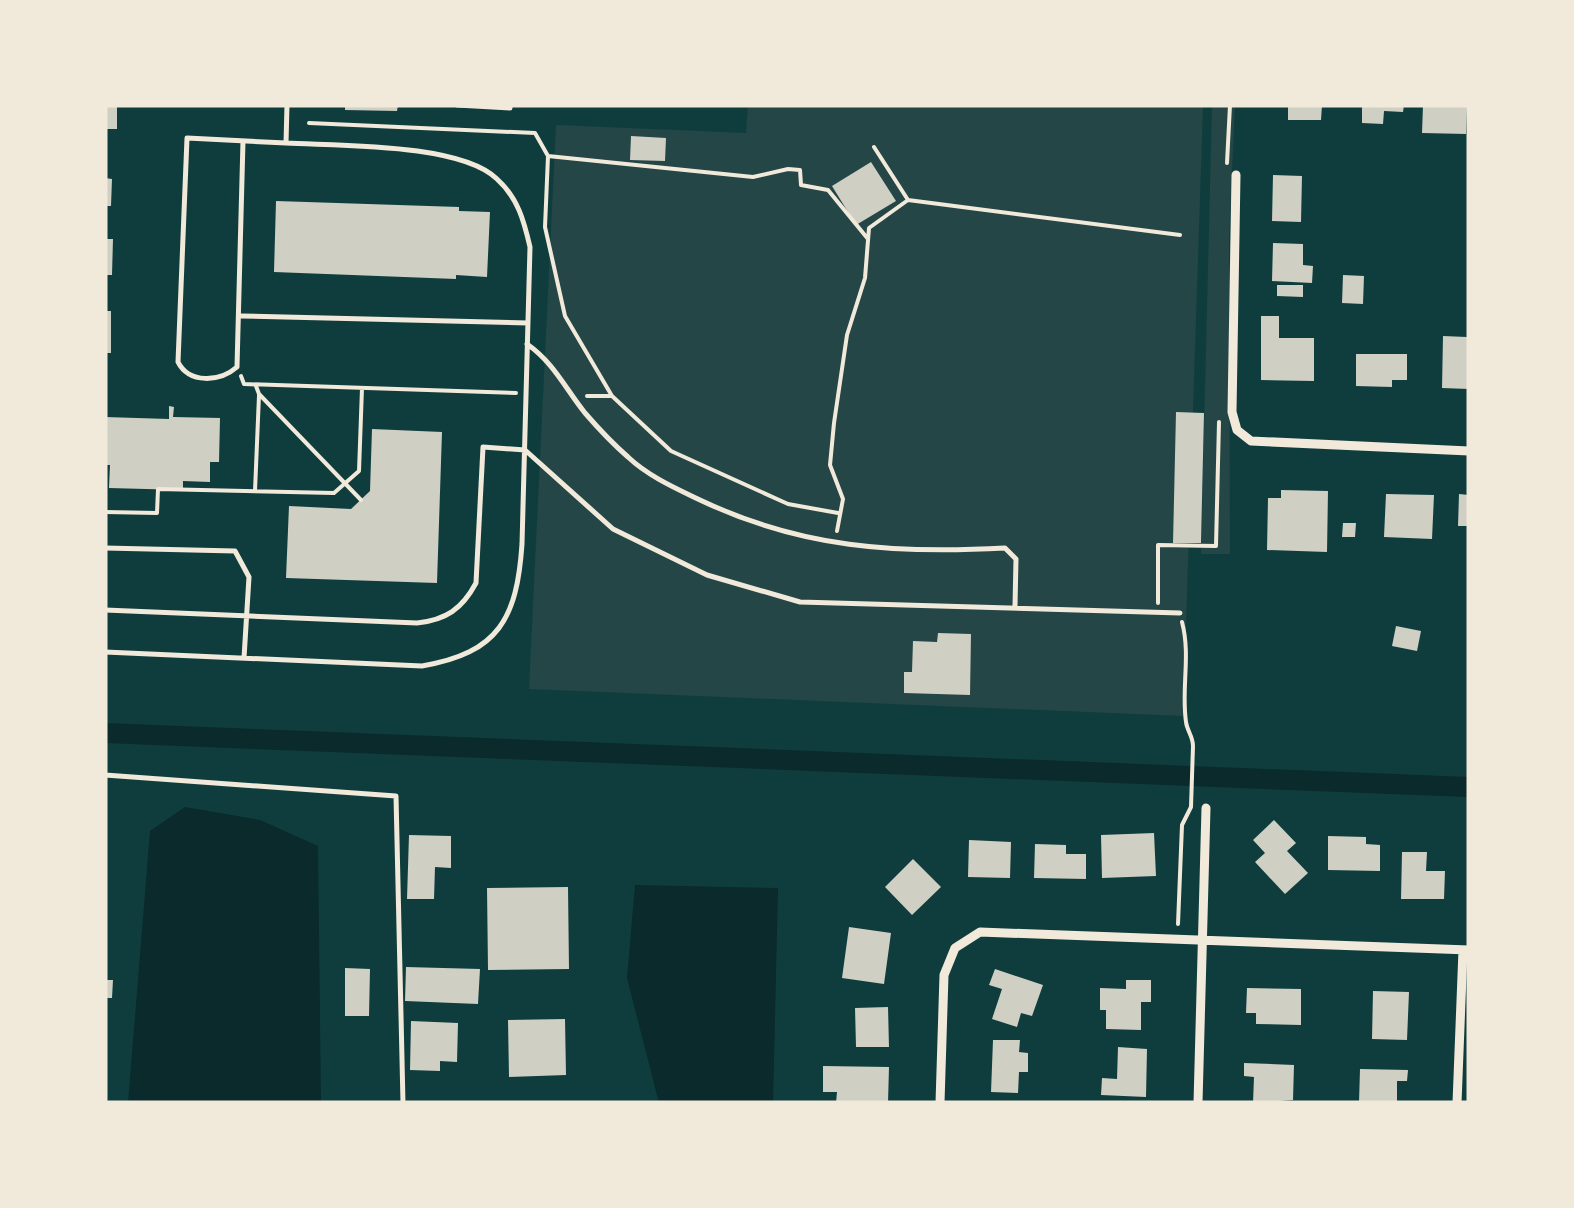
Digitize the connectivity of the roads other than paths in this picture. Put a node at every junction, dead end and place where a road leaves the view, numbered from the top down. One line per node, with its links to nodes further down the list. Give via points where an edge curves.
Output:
1 (287, 105): 5 (lane)
2 (457, 105): 3 (lane)
3 (510, 105)
4 (244, 141): 5 (lane); 7 (lane); 7 (lane, via 186,138 178,362 183,372 194,378 228,376 237,367)
5 (286, 143): 8 (lane, via 417,151 457,158 496,176 522,210 530,247)
6 (1231, 172): 11 (street, via 1237,430 1251,442)
7 (240, 316): 8 (lane)
8 (528, 323): 9 (lane)
9 (527, 344): 10 (lane); 13 (lane, via 549,359 586,414 630,460 669,485 785,533 835,544 889,551 1006,548 1016,559)
10 (525, 450): 13 (lane, via 613,529 706,574 800,602); 16 (lane, via 483,447 476,583 453,613 418,623); 18 (lane, via 519,582 508,618 484,644 456,660 422,666)
11 (1469, 450)
12 (105, 548): 16 (lane, via 235,551 249,577)
13 (1015, 606): 15 (lane)
14 (105, 610): 16 (lane)
15 (1180, 614)
16 (247, 617): 18 (lane)
17 (105, 652): 18 (lane)
18 (244, 658)
19 (105, 775): 23 (lane, via 396,796)
20 (1206, 808): 21 (street)
21 (1203, 939): 22 (street); 24 (street, via 980,932 955,948 944,976); 25 (street)
22 (1466, 950): 26 (street)
23 (403, 1103)
24 (940, 1103)
25 (1198, 1103)
26 (1457, 1103)

